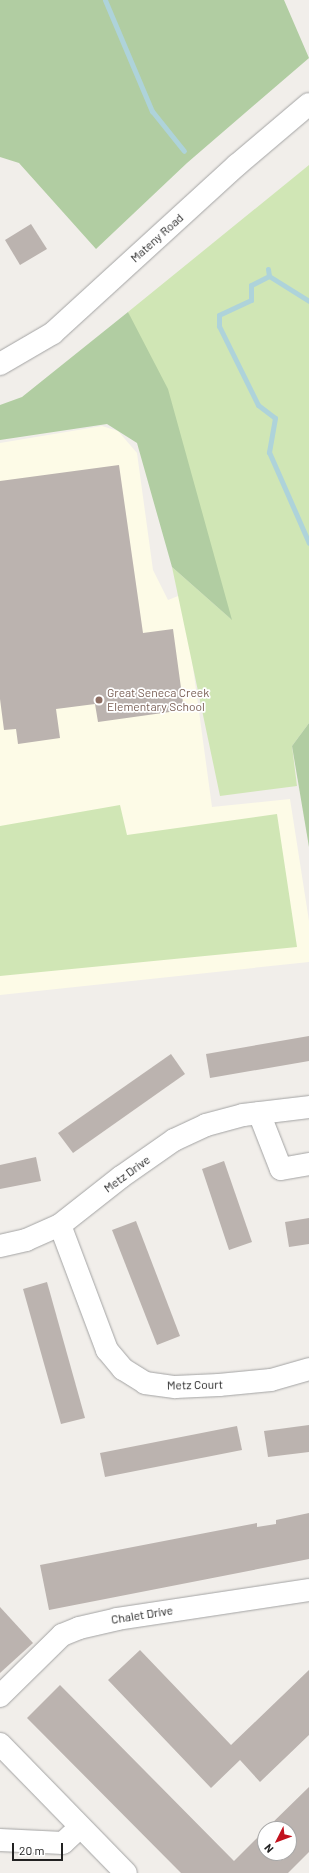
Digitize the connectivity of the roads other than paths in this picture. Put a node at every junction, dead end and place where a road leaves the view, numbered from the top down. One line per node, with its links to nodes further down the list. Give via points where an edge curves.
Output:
1 (309, 104): 2 (street, Mateny Road, via 237,165 53,333)
2 (0, 364)
3 (309, 1106): 4 (street, Metz Drive)
4 (259, 1113): 5 (street, via 281,1169); 6 (street, Metz Drive, via 206,1125 174,1140 121,1176)
5 (309, 1164)
6 (60, 1225): 7 (street, Metz Drive, via 26,1240); 8 (street, Metz Court, via 107,1350 123,1369 145,1383 175,1387 219,1385 271,1380)
7 (0, 1246)
8 (309, 1369)
9 (309, 1590): 10 (street, Chalet Drive, via 117,1618 79,1628 62,1635)
10 (0, 1696)
11 (0, 1744): 12 (street)
12 (80, 1827): 13 (street, via 63,1843); 14 (street)
13 (0, 1840)
14 (126, 1873)

